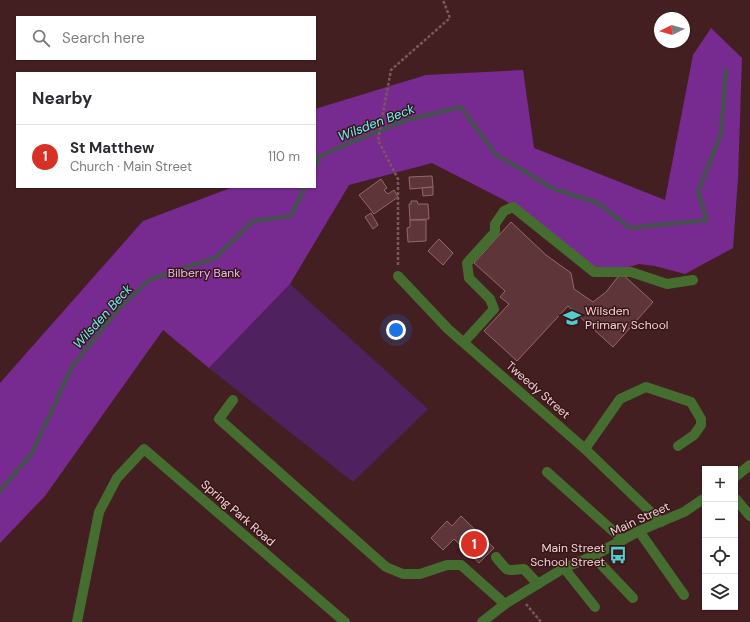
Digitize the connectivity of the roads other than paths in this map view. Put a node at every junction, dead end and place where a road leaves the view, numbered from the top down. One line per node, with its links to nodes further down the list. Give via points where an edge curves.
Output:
1 (398, 276): 3 (street, Tweedy Street)
2 (693, 280): 3 (street, via 668,284 631,272 594,272 513,207 504,211 495,224 495,232 467,263 469,278 490,299 494,309)
3 (464, 342): 6 (street, Tweedy Street)
4 (232, 400): 22 (street, via 219,419 386,567 403,574 420,574 447,565 461,565)
5 (678, 446): 6 (street, via 694,435 701,425 701,419 691,402 646,387 620,399)
6 (585, 448): 13 (street, Tweedy Street)
7 (750, 465): 9 (street)
8 (547, 472): 15 (street)
9 (738, 475)
10 (702, 500): 13 (street, Main Street)
11 (738, 502): 12 (street)
12 (750, 516)
13 (662, 522): 14 (street, Main Street)
14 (639, 531): 15 (street, Main Street); 20 (street)
15 (623, 540): 16 (street, Main Street)
16 (593, 556): 18 (street, Main Street); 21 (street)
17 (496, 558): 19 (street, via 511,572 524,569)
18 (564, 568): 19 (street, Main Street); 23 (street)
19 (538, 584): 22 (street, Main Street)
20 (684, 595)
21 (633, 598)
22 (505, 604): 26 (street, Main Street)
23 (595, 607)
24 (77, 622): 25 (street, Spring Park Road, via 99,512 117,478 144,449)
25 (344, 622)
26 (482, 622)

